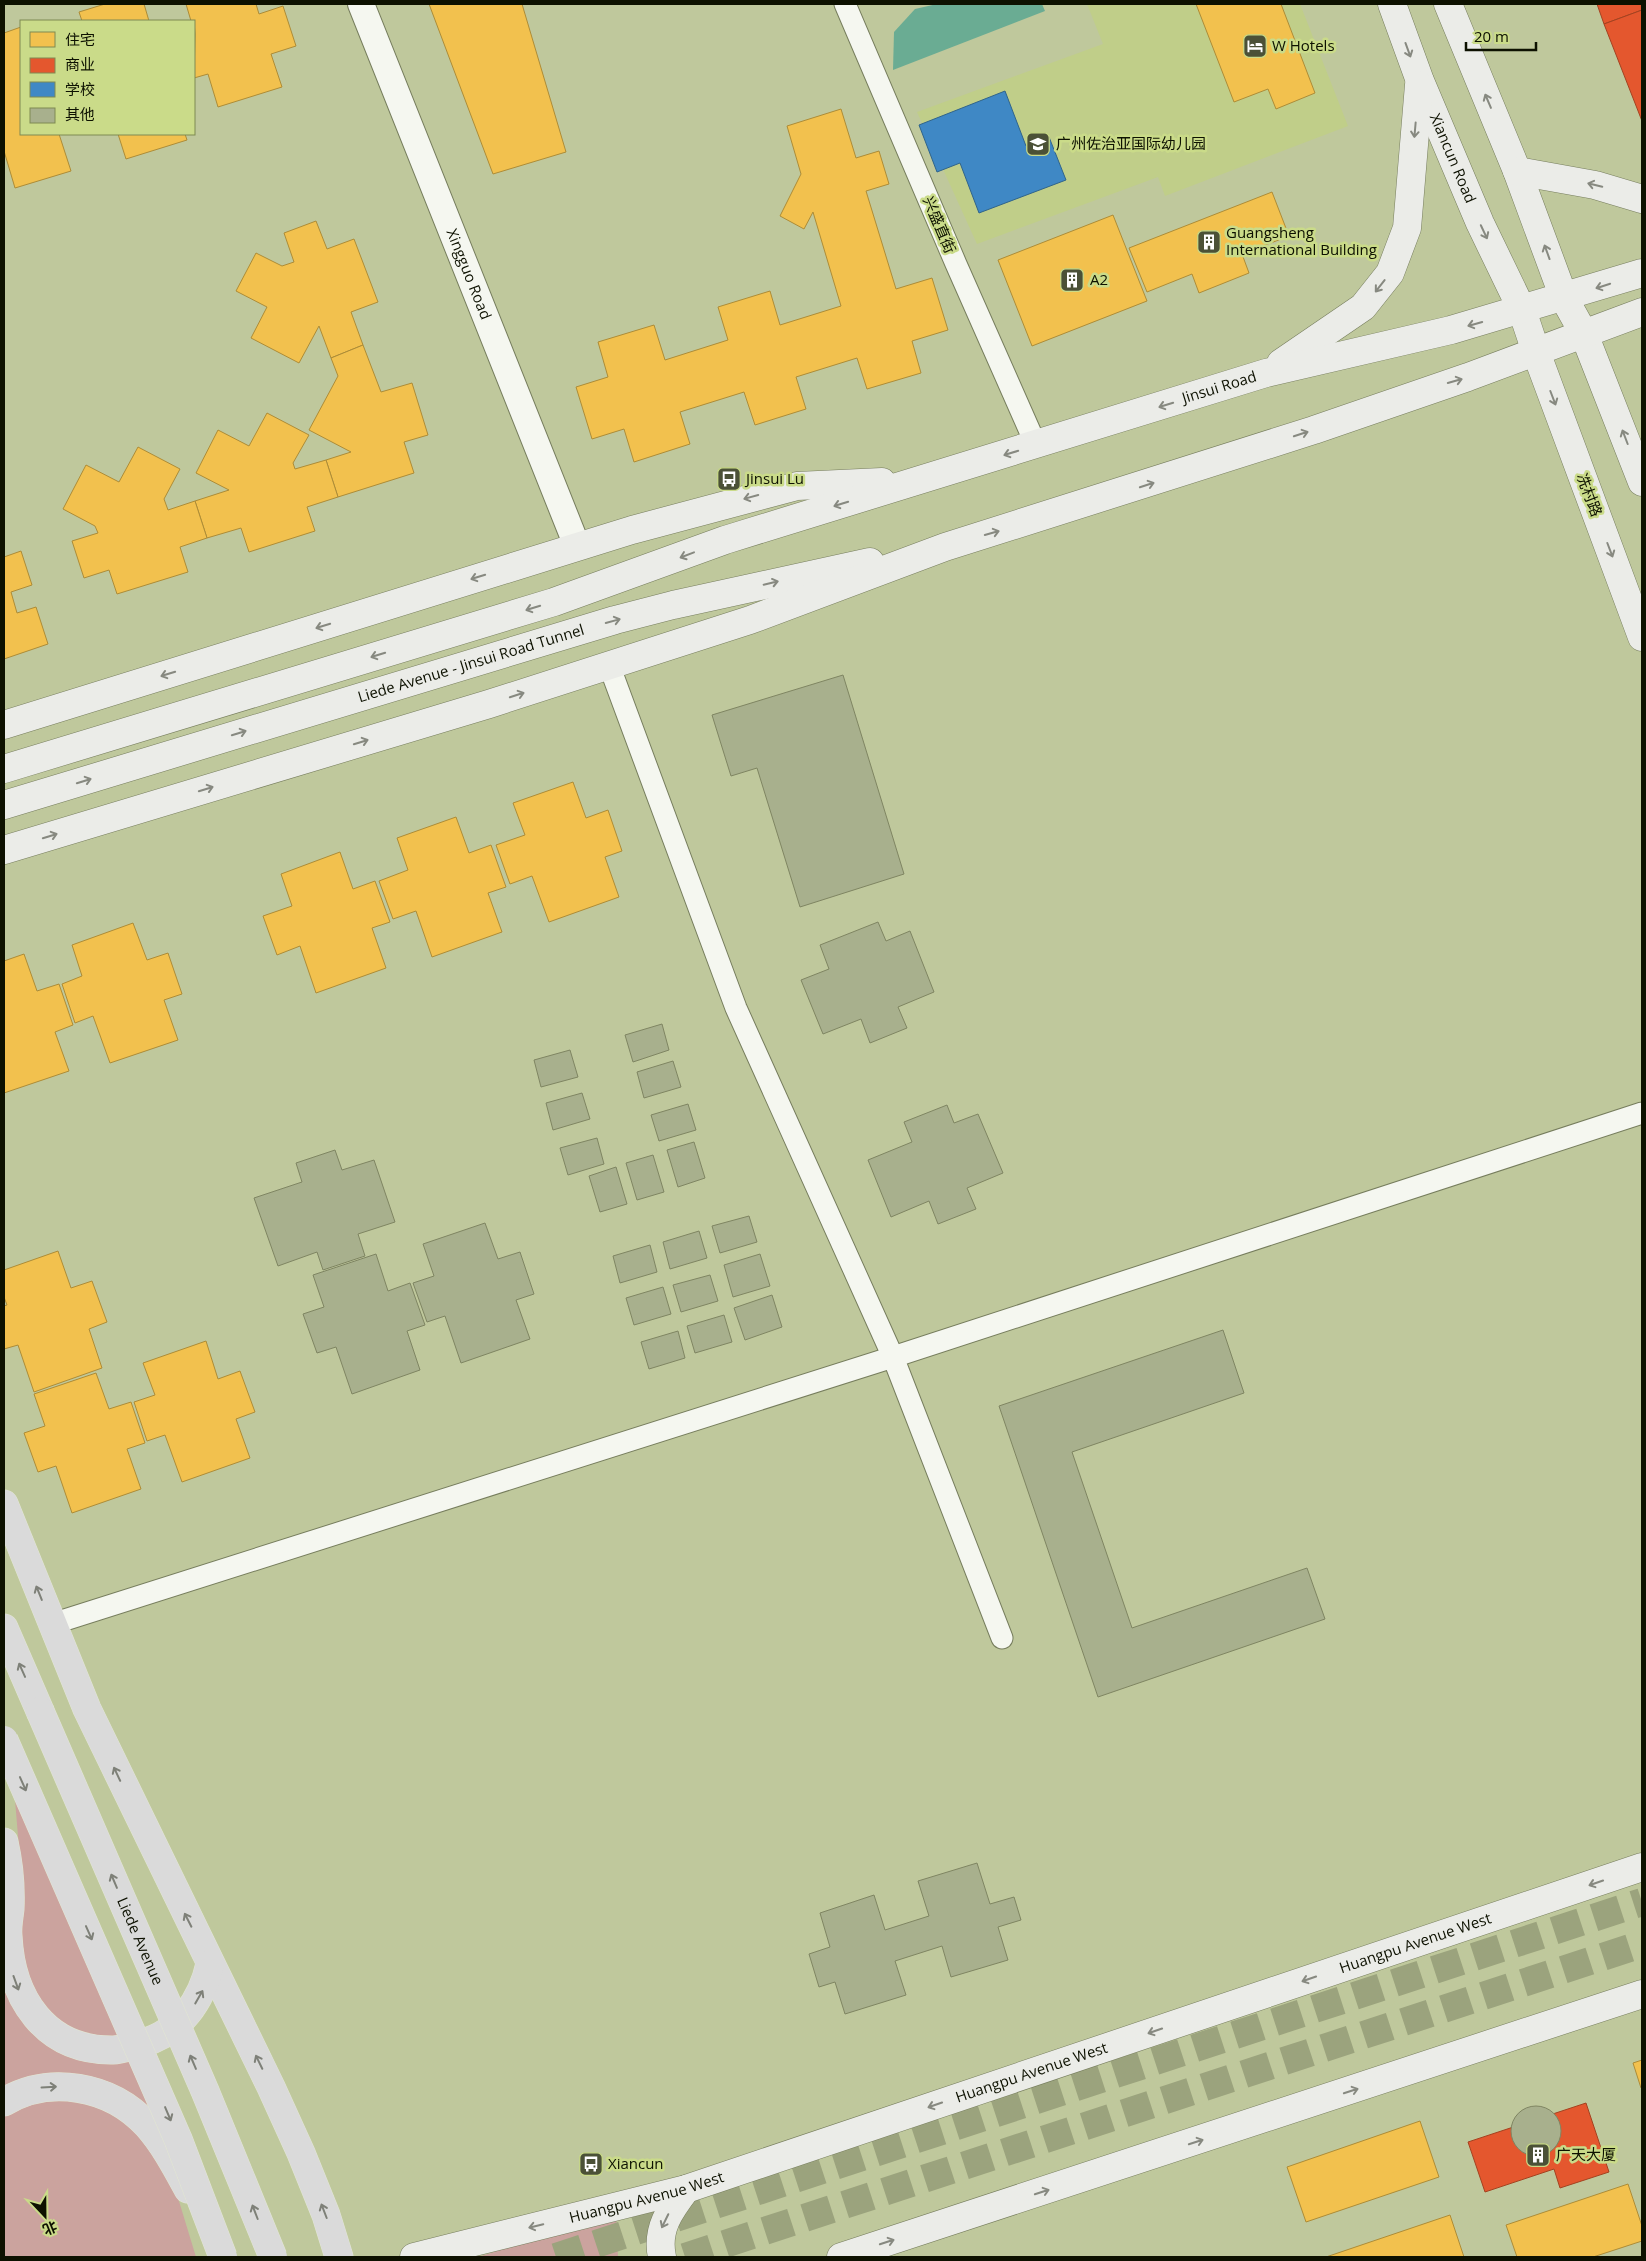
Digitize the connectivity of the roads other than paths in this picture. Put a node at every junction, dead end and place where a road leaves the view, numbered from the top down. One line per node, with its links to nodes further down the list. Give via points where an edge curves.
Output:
1 (361, 4): 19 (street, Xingguo Road)
2 (846, 4): 16 (street, 兴盛直街)
3 (1392, 4): 5 (main road, Xiancun Road, one-way to 5)
4 (1448, 4): 6 (main road, one-way to 4)
5 (1420, 82): 10 (main road, Xiancun Road, one-way to 10, via 1480,223); 15 (main road, one-way to 15, via 1406,228 1390,273 1363,308)
6 (1517, 171): 7 (main road, one-way to 6, via 1595,185); 9 (main road, one-way to 6)
7 (1642, 199)
8 (1642, 273): 9 (main road, Jinsui Road, one-way to 9)
9 (1564, 298): 10 (main road, Jinsui Road); 13 (main road)
10 (1522, 310): 14 (main road, Xiancun Road); 15 (main road, Jinsui Road, one-way to 15)
11 (1642, 312): 13 (main road)
12 (1642, 329): 13 (main road)
13 (1584, 334): 14 (main road); 18 (main road, one-way to 13)
14 (1536, 352): 20 (main road, one-way to 14, via 1304,434); 21 (main road, 冼村路, one-way to 21)
15 (1266, 373): 16 (main road, Jinsui Road, one-way to 16)
16 (1036, 445): 17 (main road, Jinsui Road, one-way to 17)
17 (921, 480): 19 (main road, one-way to 19, via 798,486); 24 (main road, one-way to 24, via 725,540 554,602)
18 (1642, 482)
19 (577, 546): 23 (main road, one-way to 23)
20 (945, 547): 22 (main road, via 750,620); 25 (main road, Liede Avenue - Jinsui Road Tunnel, one-way to 20, via 615,620)
21 (1642, 637)
22 (609, 665): 26 (main road, one-way to 22); 28 (street, via 736,1008)
23 (4, 725)
24 (4, 769)
25 (4, 805)
26 (4, 850)
27 (1642, 1113): 28 (street)
28 (892, 1357): 30 (street); 32 (street)
29 (4, 1504): 30 (highway, one-way to 29)
30 (52, 1624): 37 (highway, one-way to 30, via 95,1727)
31 (4, 1628): 42 (highway, Liede Avenue, one-way to 31, bridge, via 206,2091)
32 (1002, 1638)
33 (4, 1740): 41 (highway, one-way to 41, bridge, via 171,2122)
34 (4, 1842): 36 (highway, via 10,1879)
35 (1642, 1867): 40 (main road, Huangpu Avenue West, one-way to 40)
36 (6, 1940): 37 (highway, one-way to 37, via 13,1975 26,2005 55,2034 71,2044 91,2049 115,2050 150,2041 167,2031 188,2014 206,1985)
37 (210, 1964): 43 (highway, one-way to 37, via 301,2153)
38 (1642, 1994): 46 (main road, one-way to 38)
39 (4, 2102): 41 (highway, one-way to 41, bridge, via 20,2093 44,2087 73,2087 101,2094 124,2106 146,2124 173,2160)
40 (686, 2189): 44 (main road, Huangpu Avenue West, one-way to 44); 45 (main road, one-way to 45, via 662,2226)
41 (222, 2257)
42 (273, 2257)
43 (339, 2257)
44 (414, 2257)
45 (662, 2257)
46 (841, 2257)

